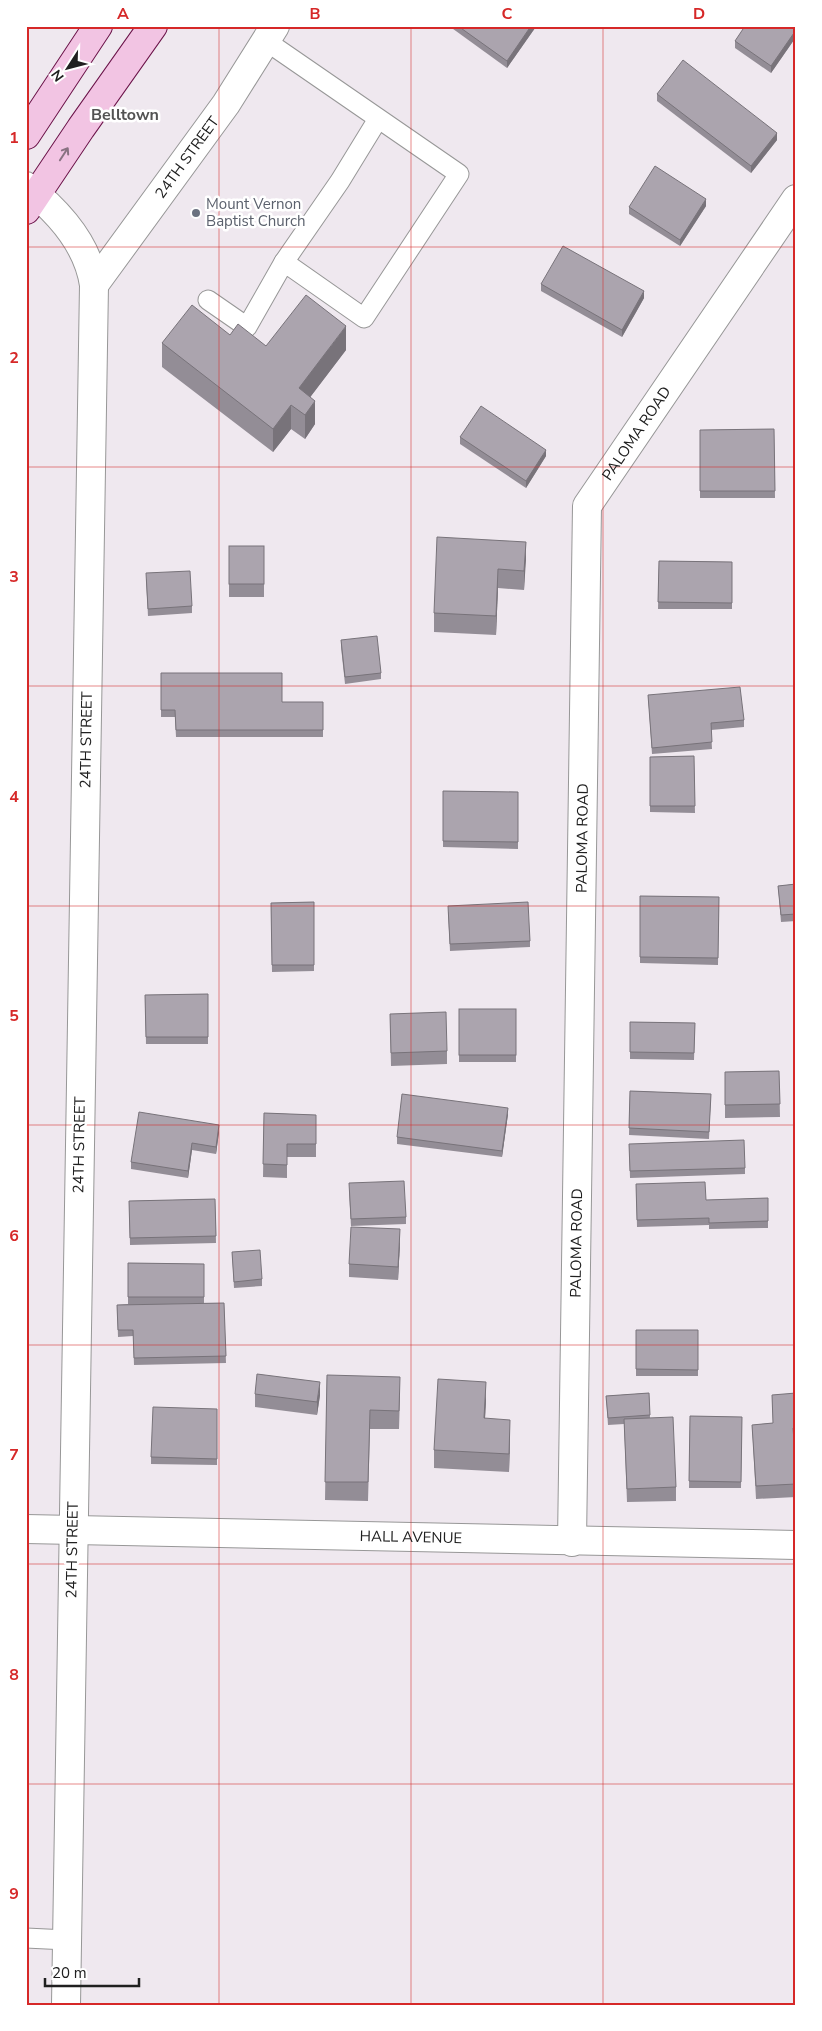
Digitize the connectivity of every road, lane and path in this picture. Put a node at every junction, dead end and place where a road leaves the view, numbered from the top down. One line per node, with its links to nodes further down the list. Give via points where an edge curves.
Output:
1 (98, 26): 5 (main road)
2 (153, 26): 6 (main road, one-way to 2)
3 (270, 34): 4 (lane); 9 (street, 24TH STREET, via 226,104)
4 (378, 120): 8 (lane); 8 (lane, via 459,174 364,318)
5 (26, 135)
6 (30, 197): 9 (street, 24TH STREET, via 74,234 85,251)
7 (796, 199): 13 (street, PALOMA ROAD, via 587,506)
8 (284, 262): 10 (lane, via 247,327)
9 (94, 284): 12 (street, 24TH STREET)
10 (208, 300)
11 (26, 1529): 12 (street, HALL AVENUE)
12 (72, 1530): 13 (street, HALL AVENUE); 16 (street, 24TH STREET)
13 (572, 1542): 14 (street, HALL AVENUE)
14 (796, 1545)
15 (26, 1938): 16 (lane)
16 (66, 1940): 17 (street, 24TH STREET)
17 (66, 2005)

